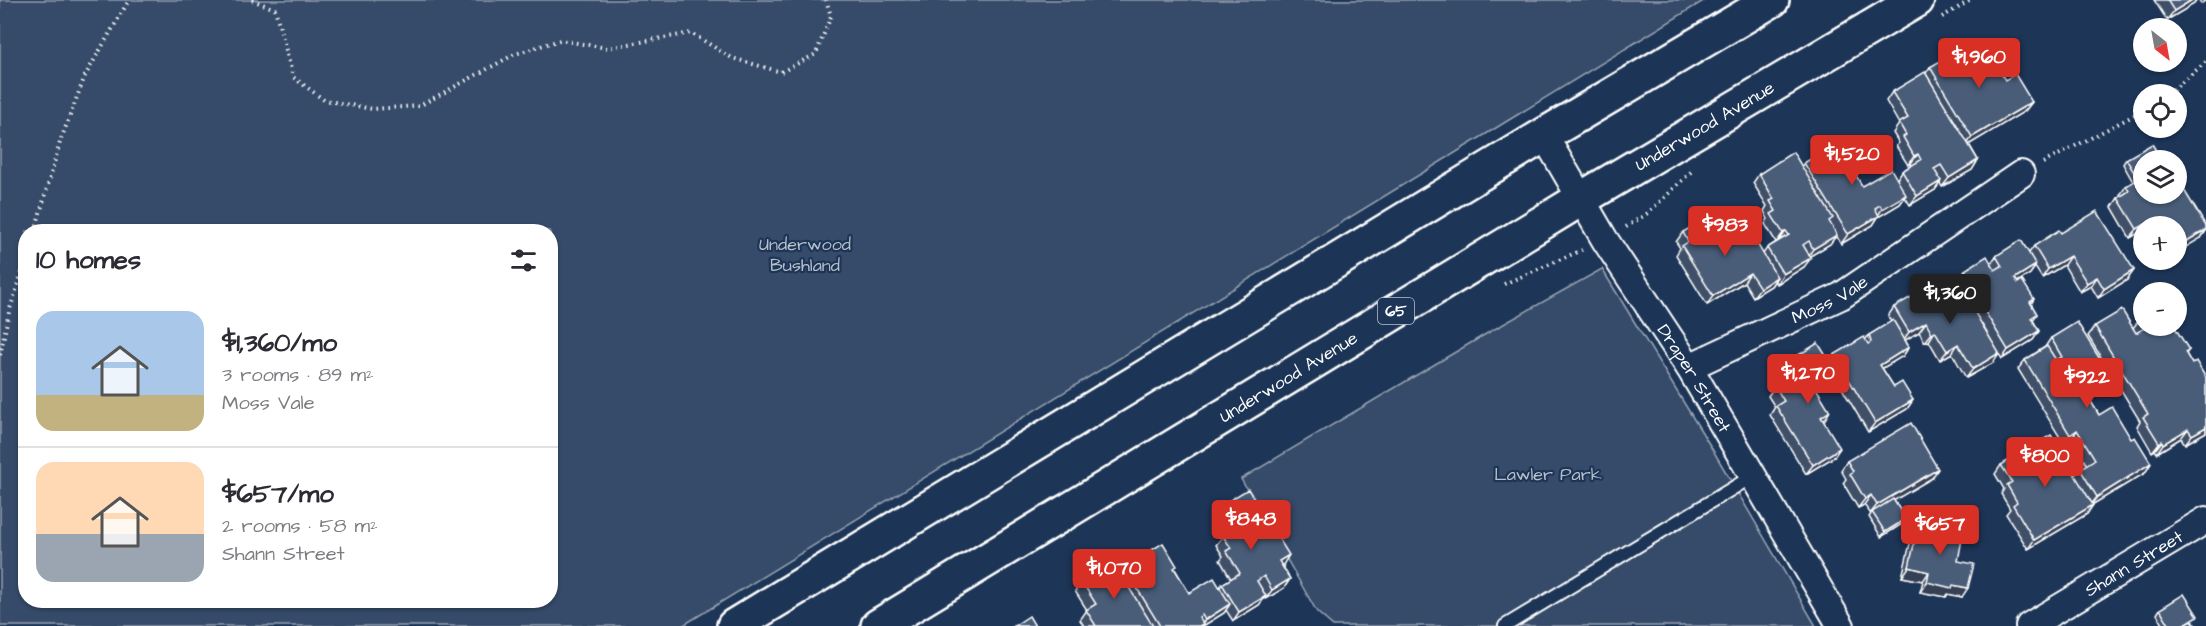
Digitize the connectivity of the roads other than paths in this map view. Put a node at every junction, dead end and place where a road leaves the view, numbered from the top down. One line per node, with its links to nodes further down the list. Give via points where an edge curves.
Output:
1 (1772, 0): 3 (main road)
2 (1917, 0): 5 (main road, Underwood Avenue / 65)
3 (1544, 135): 5 (street, Draper Street); 9 (main road)
4 (2021, 174): 6 (street, Moss Vale, via 1841,296)
5 (1581, 199): 6 (street, Draper Street); 10 (main road, Underwood Avenue / 65)
6 (1689, 367): 7 (street, Draper Street)
7 (1753, 476): 11 (lane); 12 (street, Draper Street)
8 (2206, 520): 13 (street, Shann Street)
9 (734, 626)
10 (878, 626)
11 (1505, 626)
12 (1841, 626)
13 (2028, 626)

